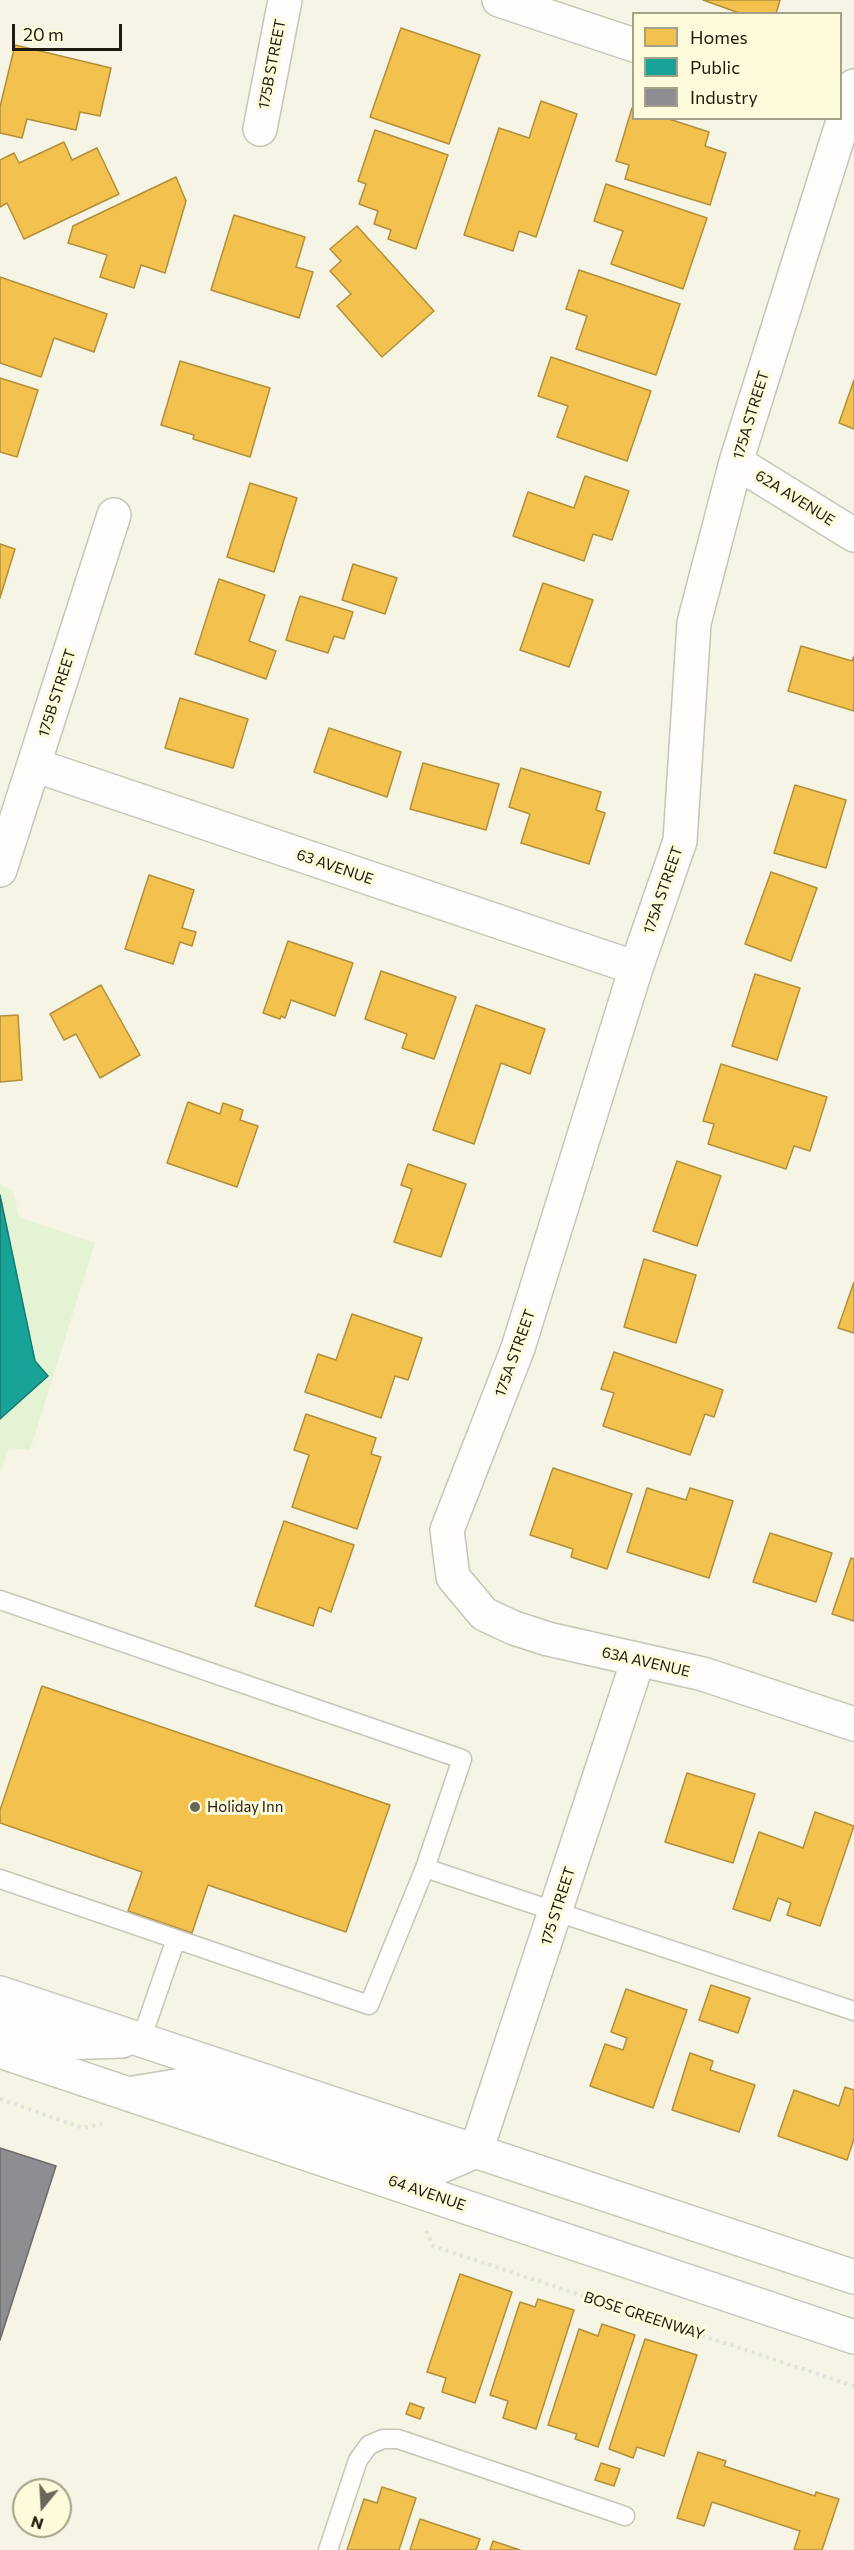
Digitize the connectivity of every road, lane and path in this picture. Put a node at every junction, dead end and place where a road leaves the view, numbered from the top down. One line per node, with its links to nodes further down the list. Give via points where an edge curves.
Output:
1 (285, 0): 8 (street, 175B STREET)
2 (499, 0): 3 (street)
3 (549, 8): 4 (street)
4 (632, 45)
5 (854, 86): 6 (street, 175A STREET)
6 (842, 116)
7 (841, 120): 9 (street, 175A STREET)
8 (260, 129)
9 (736, 462): 11 (street, 62A AVENUE); 14 (street, 175A STREET, via 694,623 680,841)
10 (114, 515): 12 (street, 175B STREET)
11 (854, 535)
12 (34, 765): 13 (street, 175B STREET); 14 (street, 63 AVENUE)
13 (0, 870)
14 (636, 968): 15 (street, 175A STREET, via 518,1348 447,1530)
15 (453, 1577): 17 (street, 63A AVENUE, via 484,1614 514,1628)
16 (0, 1600): 19 (lane, via 462,1759)
17 (638, 1660): 18 (street, 63A AVENUE, via 703,1674); 21 (street, 175 STREET)
18 (854, 1724)
19 (425, 1868): 21 (lane); 22 (lane, via 369,2005)
20 (0, 1879): 22 (lane)
21 (556, 1912): 24 (lane); 31 (street, 175 STREET)
22 (176, 1939): 26 (lane)
23 (0, 1992): 26 (street)
24 (854, 2011)
25 (0, 2022): 26 (street, via 63,2043)
26 (141, 2040): 31 (street)
27 (0, 2051): 28 (street, 64 AVENUE)
28 (129, 2093): 31 (street, via 182,2085 435,2169); 34 (street, 64 AVENUE)
29 (0, 2100): 30 (path)
30 (83, 2128)
31 (476, 2151): 33 (street)
32 (434, 2246): 35 (path, BOSE GREENWAY)
33 (854, 2277)
34 (854, 2337)
35 (854, 2386)
36 (625, 2516): 37 (lane, via 398,2439 383,2439 369,2445 358,2460)
37 (328, 2550)

